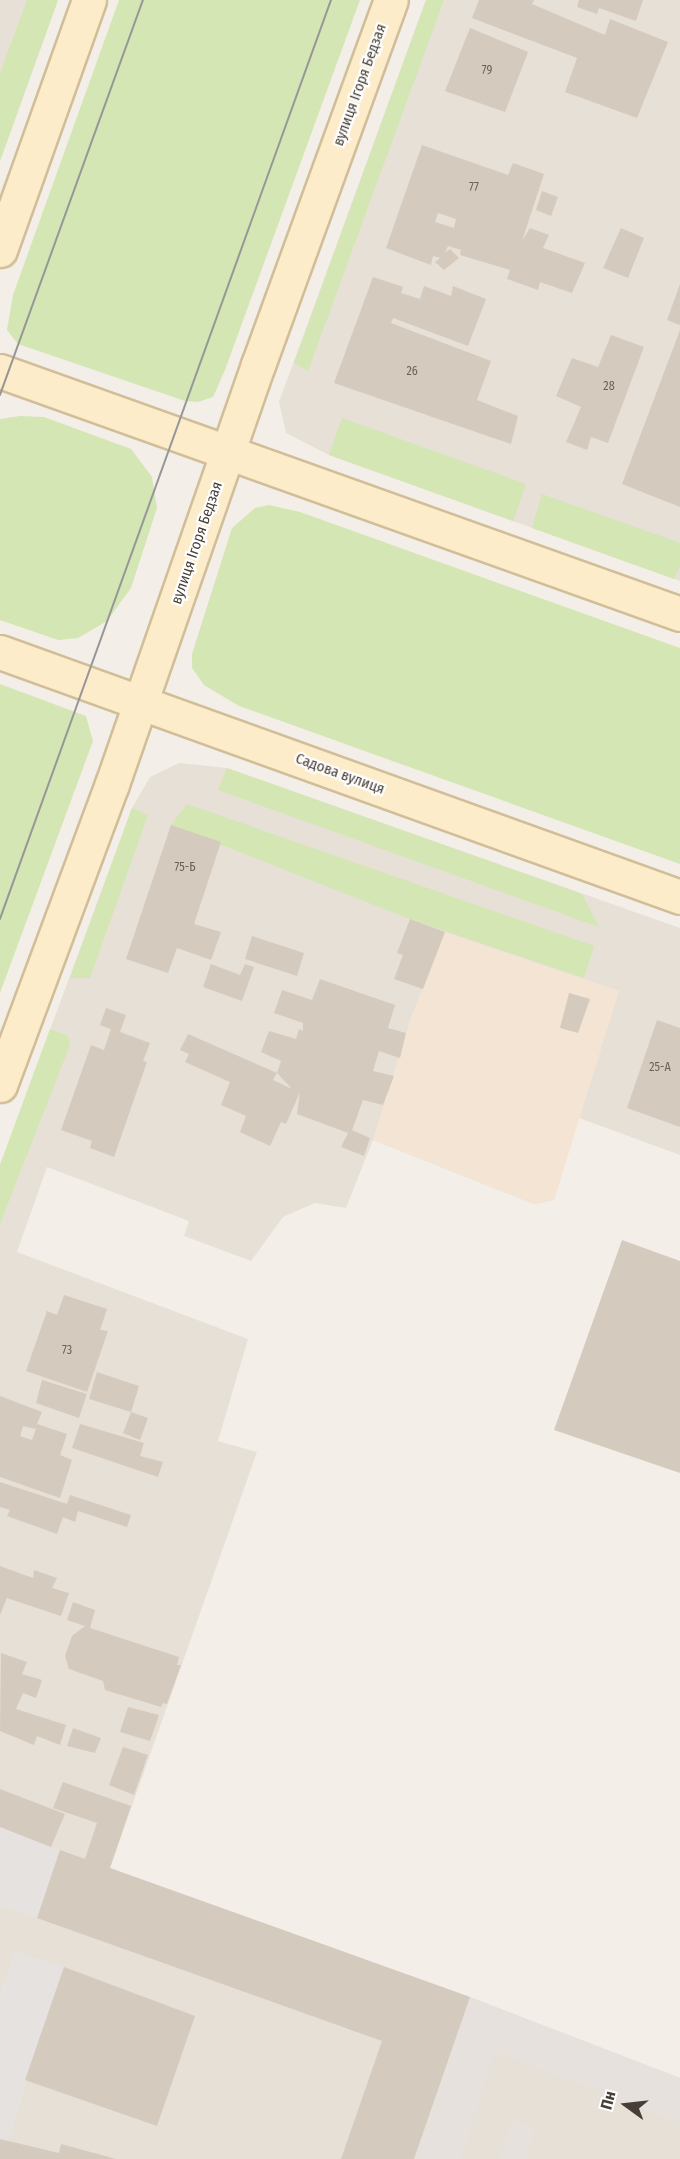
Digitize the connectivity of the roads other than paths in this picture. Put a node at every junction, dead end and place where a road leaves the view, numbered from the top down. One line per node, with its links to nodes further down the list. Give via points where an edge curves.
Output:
1 (89, 0): 3 (main road)
2 (391, 0): 5 (main road, вулиця Ігоря Бедзая)
3 (0, 250)
4 (0, 371): 5 (main road)
5 (228, 453): 6 (main road); 8 (main road, вулиця Ігоря Бедзая)
6 (680, 614)
7 (0, 652): 8 (main road, Садова вулиця)
8 (141, 703): 9 (main road, Садова вулиця); 10 (main road, вулиця Ігоря Бедзая)
9 (680, 897)
10 (0, 1085)

